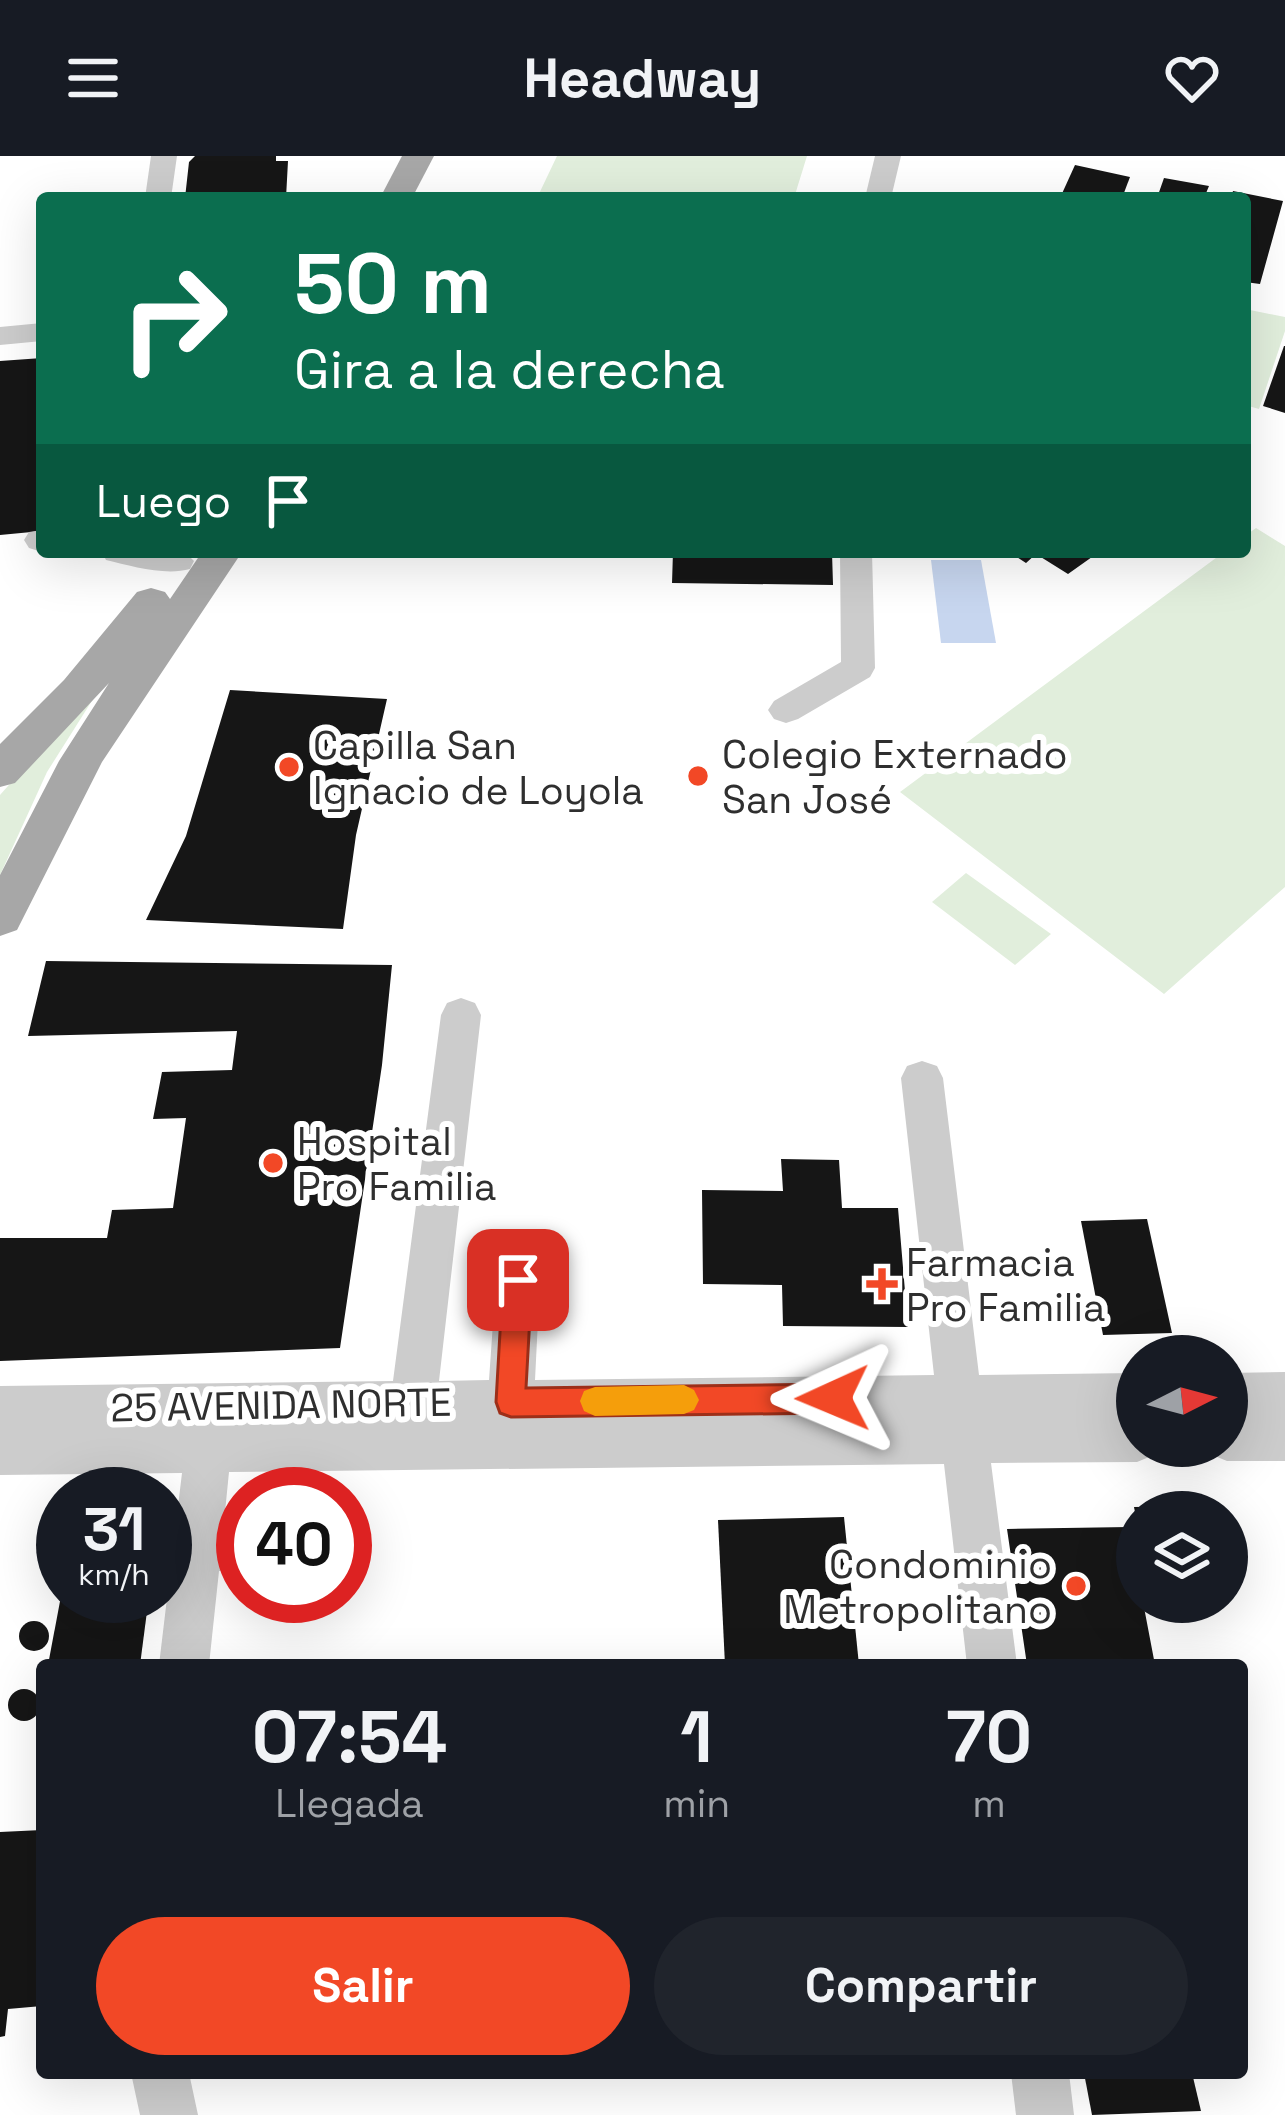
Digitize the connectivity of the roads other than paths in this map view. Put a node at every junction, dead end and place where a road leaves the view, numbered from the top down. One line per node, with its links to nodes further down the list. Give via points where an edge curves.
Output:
1 (164, 156): 5 (street)
2 (418, 156): 6 (main road)
3 (445, 156): 7 (main road)
4 (888, 156): 8 (street)
5 (159, 192)
6 (399, 192)
7 (429, 192)
8 (879, 192)
9 (36, 333): 10 (street)
10 (0, 336)
11 (179, 558): 15 (main road, via 140,620)
12 (218, 558): 16 (main road, via 103,724)
13 (856, 558): 14 (street, via 858,668)
14 (786, 710)
15 (0, 771)
16 (0, 917)
17 (461, 1015): 24 (street)
18 (922, 1078): 26 (street)
19 (518, 1280): 23 (street)
20 (1248, 1394): 21 (street)
21 (1285, 1394)
22 (1116, 1399): 26 (street, 25 AVENIDA NORTE)
23 (511, 1402): 24 (street, 25 AVENIDA NORTE); 26 (street, 25 AVENIDA NORTE)
24 (413, 1404): 25 (street, 25 AVENIDA NORTE)
25 (0, 1408)
26 (962, 1419): 27 (street, 25 AVENIDA NORTE); 30 (street, 25 AVENIDA NORTE); 35 (street)
27 (1116, 1437)
28 (1248, 1438): 29 (street)
29 (1285, 1438)
30 (208, 1450): 31 (street, 25 AVENIDA NORTE); 32 (street)
31 (0, 1452)
32 (216, 1515)
33 (216, 1560): 34 (street)
34 (186, 1659)
35 (991, 1659)
36 (161, 2079): 38 (street)
37 (1041, 2079): 39 (street)
38 (169, 2115)
39 (1045, 2115)

